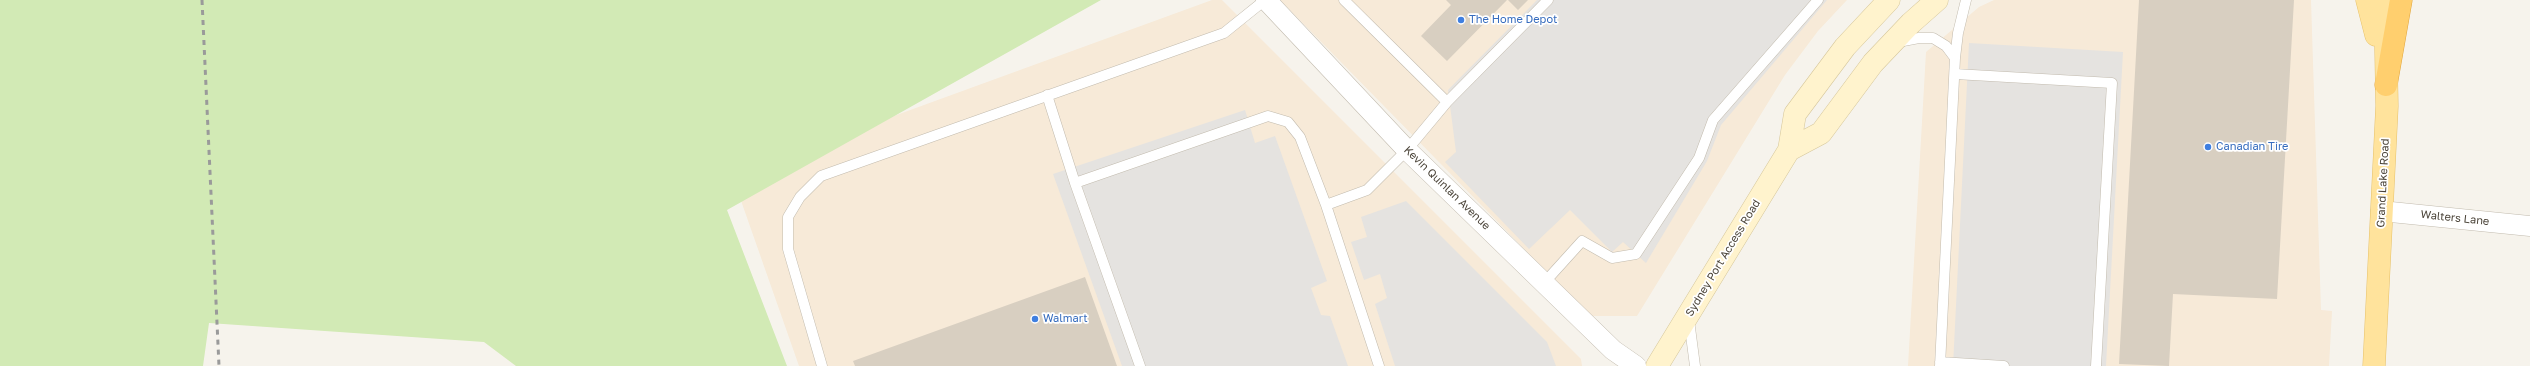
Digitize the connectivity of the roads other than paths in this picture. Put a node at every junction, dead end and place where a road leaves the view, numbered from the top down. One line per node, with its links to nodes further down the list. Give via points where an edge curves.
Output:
1 (1266, 0): 15 (lane, via 1224,33); 17 (street, Kevin Quinlan Avenue)
2 (1344, 0): 16 (lane)
3 (1548, 0): 16 (lane)
4 (1818, 0): 23 (lane, via 1712,120 1699,158 1636,254 1612,258 1582,241)
5 (1889, 0): 18 (main road, Sydney Port Access Road, via 1845,47 1795,114)
6 (1937, 0): 11 (main road)
7 (1966, 0): 12 (lane, via 1958,33)
8 (2367, 0): 14 (main road)
9 (2385, 0): 14 (main road, Grand Lake Road)
10 (2402, 0): 14 (highway)
11 (1891, 43): 12 (lane, via 1933,38 1946,46); 18 (main road, via 1821,133)
12 (1956, 58): 13 (lane)
13 (1955, 74): 25 (lane); 33 (lane, via 2112,83)
14 (2386, 85): 21 (main road, Grand Lake Road)
15 (1047, 95): 19 (lane); 26 (lane, via 821,176 800,196 788,217 788,249)
16 (1447, 102): 17 (lane)
17 (1407, 150): 20 (lane, via 1367,190); 23 (street, Kevin Quinlan Avenue)
18 (1789, 150): 24 (main road, Sydney Port Access Road)
19 (1075, 183): 20 (lane, via 1268,116 1288,122 1300,137); 27 (lane)
20 (1326, 205): 28 (lane)
21 (2381, 211): 22 (street, Walters Lane); 34 (main road, Grand Lake Road)
22 (2530, 226)
23 (1544, 283): 29 (street, Kevin Quinlan Avenue, via 1613,350)
24 (1688, 316): 30 (main road, Sydney Port Access Road); 31 (lane)
25 (1940, 364): 32 (lane)
26 (822, 366)
27 (1140, 366)
28 (1379, 366)
29 (1636, 366)
30 (1657, 366)
31 (1695, 366)
32 (2004, 366)
33 (2096, 366)
34 (2374, 366)

